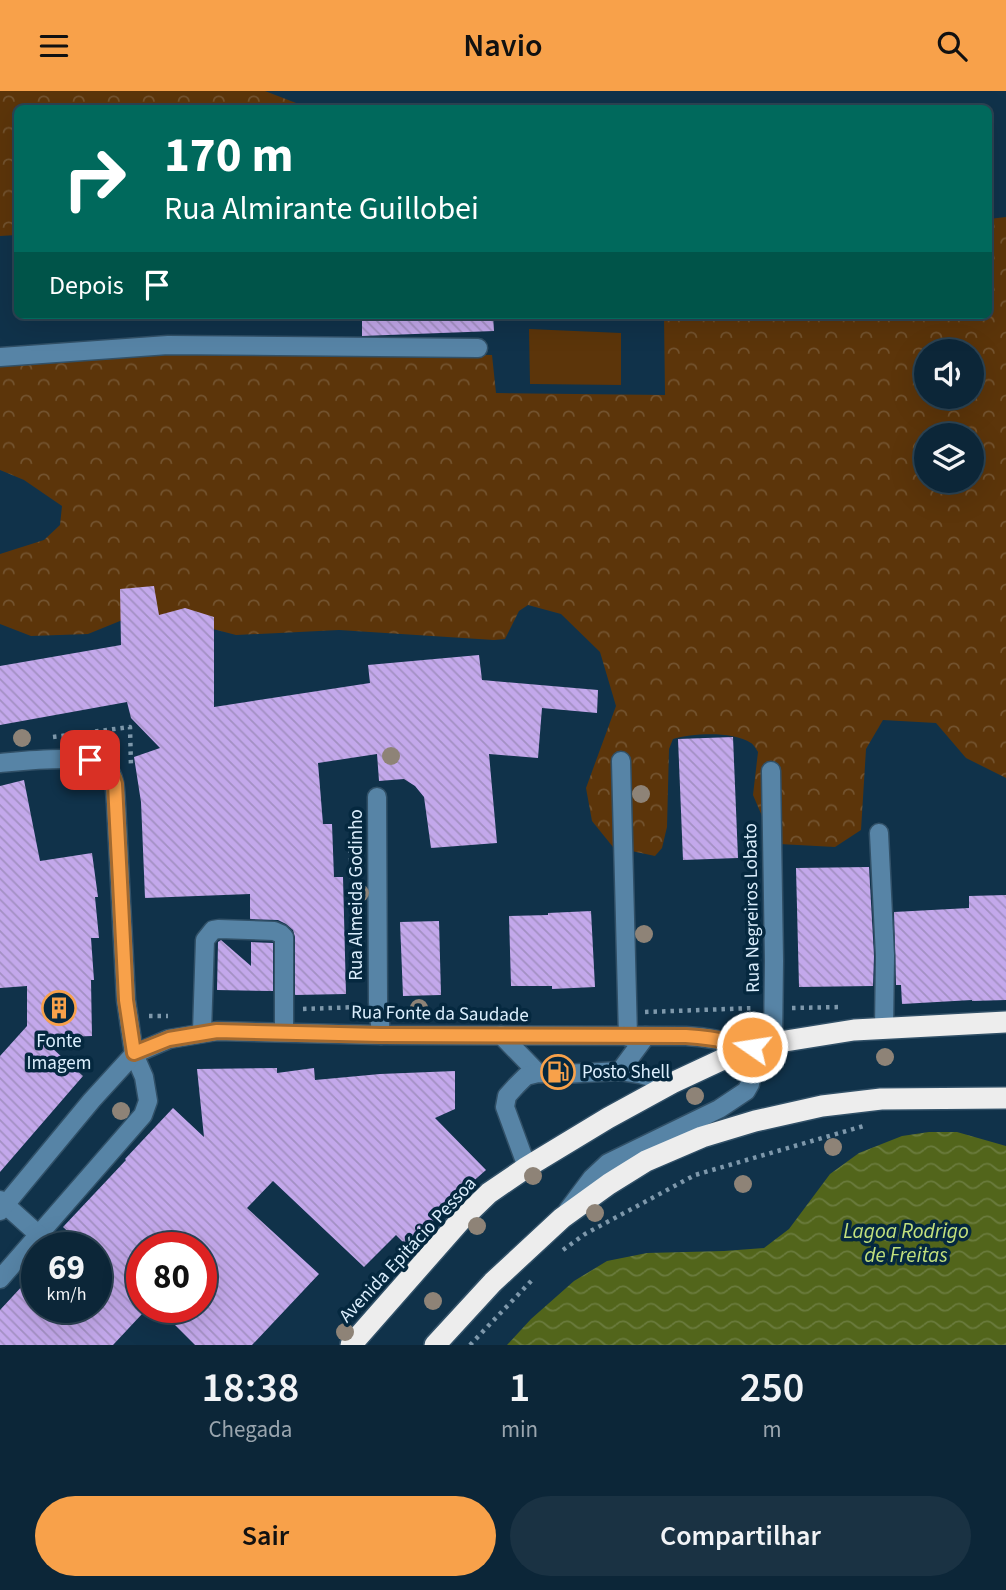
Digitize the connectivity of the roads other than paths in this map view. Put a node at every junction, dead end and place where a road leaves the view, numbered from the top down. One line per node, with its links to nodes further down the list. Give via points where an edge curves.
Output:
1 (478, 348): 2 (street, via 168,345)
2 (0, 357)
3 (621, 761): 15 (street)
4 (0, 763): 18 (street, via 90,760 113,776 126,1000)
5 (771, 771): 16 (street, Rua Negreiros Lobato)
6 (377, 797): 12 (street, Rua Almeida Godinho)
7 (880, 833): 9 (street)
8 (1006, 1022): 9 (highway, Avenida Epitácio Pessoa)
9 (884, 1029): 16 (highway, Avenida Epitácio Pessoa)
10 (202, 1032): 11 (street, Rua Fonte da Saudade); 11 (street, via 205,940 219,929 274,931 284,937); 18 (street, Rua Fonte da Saudade)
11 (284, 1033): 12 (street, Rua Fonte da Saudade)
12 (381, 1035): 13 (street, Rua Fonte da Saudade)
13 (501, 1035): 15 (street, Rua Fonte da Saudade); 20 (street)
14 (646, 1036): 15 (street, Rua Fonte da Saudade); 17 (street, Rua Fonte da Saudade, via 701,1037); 19 (street)
15 (628, 1037)
16 (773, 1043): 17 (highway, Avenida Epitácio Pessoa)
17 (747, 1048): 21 (highway, Avenida Epitácio Pessoa); 25 (street, via 753,1069 746,1091 608,1163)
18 (134, 1053): 24 (street, Rua Fonte da Saudade); 27 (street, via 148,1101 144,1115)
19 (621, 1071): 20 (street); 21 (street)
20 (538, 1073): 23 (street, via 526,1076 516,1086 505,1107)
21 (672, 1083): 23 (highway, Avenida Epitácio Pessoa)
22 (1006, 1098): 25 (highway, via 881,1099 755,1121 646,1161)
23 (527, 1167): 30 (highway, Avenida Epitácio Pessoa, via 489,1193 460,1221)
24 (2, 1205): 26 (street)
25 (562, 1218): 31 (highway, via 493,1282)
26 (35, 1232)
27 (42, 1232)
28 (21, 1255): 29 (street)
29 (0, 1279)
30 (351, 1345)
31 (435, 1345)

